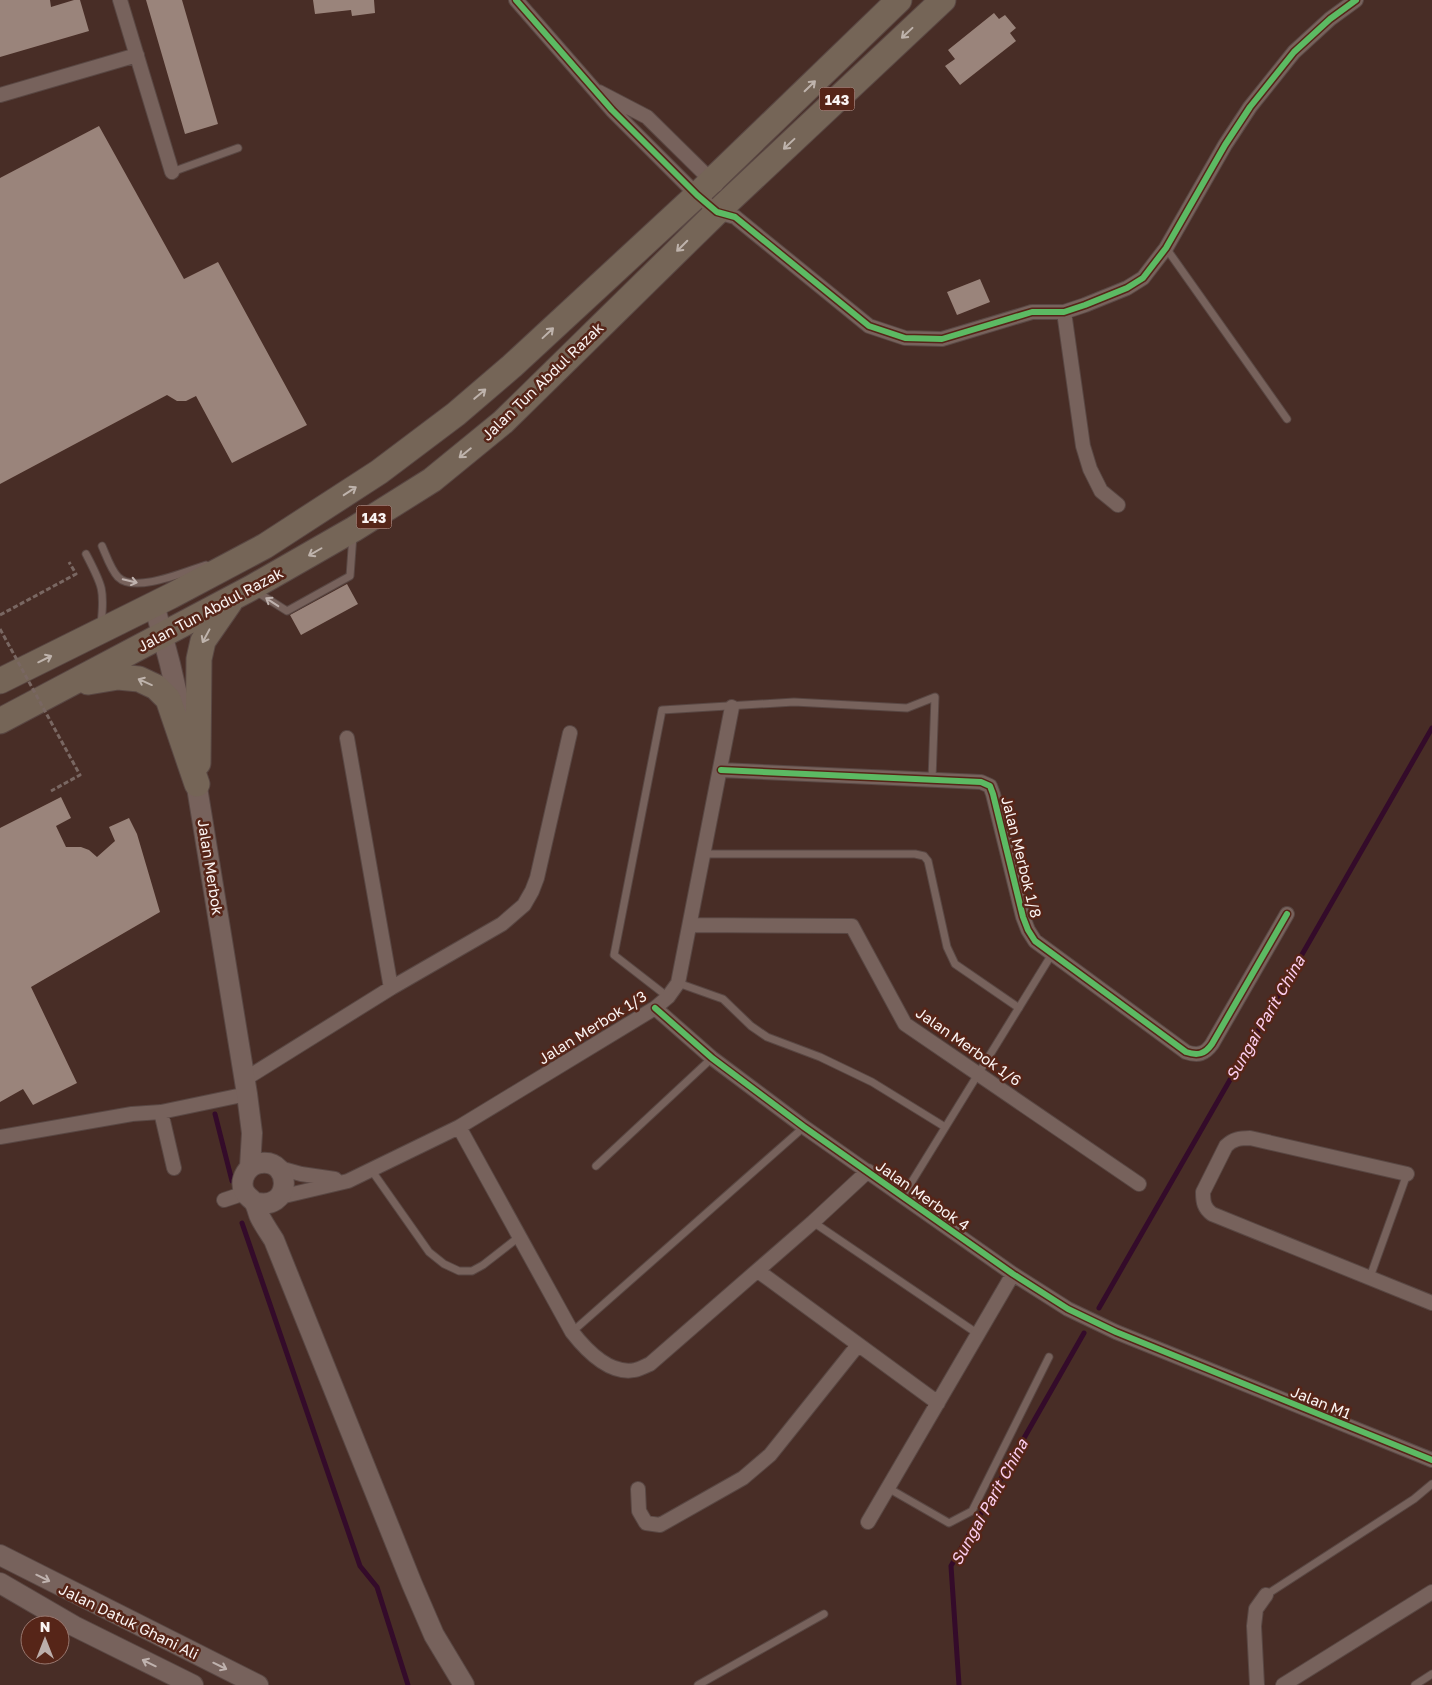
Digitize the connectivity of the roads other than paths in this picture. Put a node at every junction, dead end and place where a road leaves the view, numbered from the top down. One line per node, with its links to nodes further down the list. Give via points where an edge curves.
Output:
1 (120, 0): 6 (street)
2 (516, 0): 7 (street)
3 (899, 0): 11 (highway, Jalan Tun Abdul Razak / 143, one-way to 3)
4 (943, 0): 12 (highway, Jalan Tun Abdul Razak / 143, one-way to 12)
5 (1356, 0): 13 (street, via 1294,52 1250,107)
6 (137, 56): 8 (street); 10 (street)
7 (592, 88): 11 (street, via 612,110); 11 (street, via 647,117)
8 (0, 95)
9 (238, 148): 10 (lane)
10 (172, 172)
11 (704, 188): 12 (street); 12 (street); 19 (highway, Jalan Tun Abdul Razak / 143, one-way to 11, via 379,472 456,414)
12 (728, 209): 14 (street, via 869,326 905,338 942,339 1032,312); 17 (highway, Jalan Tun Abdul Razak / 143, one-way to 17, via 503,422 432,480)
13 (1166, 248): 14 (street, via 1143,278 1127,288); 15 (lane)
14 (1064, 312): 16 (street, via 1083,446 1101,491)
15 (1287, 419)
16 (1118, 506)
17 (354, 530): 23 (highway, Jalan Tun Abdul Razak / 143, one-way to 23); 23 (lane, one-way to 23, via 350,576 288,611)
18 (102, 546): 22 (lane, one-way to 22, via 119,578 129,583 160,580)
19 (265, 546): 21 (lane); 24 (highway, Jalan Tun Abdul Razak / 143)
20 (86, 554): 25 (lane, via 102,585)
21 (221, 560)
22 (212, 563)
23 (243, 592): 26 (highway, Jalan Tun Abdul Razak / 143); 35 (highway, one-way to 35, via 203,641 199,658)
24 (154, 604): 25 (highway, Jalan Tun Abdul Razak / 143); 26 (street, Jalan Merbok)
25 (100, 632): 27 (highway, Jalan Tun Abdul Razak / 143, one-way to 25)
26 (163, 634): 28 (highway, Jalan Tun Abdul Razak / 143); 35 (street, Jalan Merbok)
27 (0, 680)
28 (51, 694): 30 (highway, Jalan Tun Abdul Razak / 143); 35 (highway, one-way to 28, via 168,700 156,687 139,679 118,677 95,679)
29 (732, 707): 33 (street, Jalan Merbok 1/3); 34 (lane, via 794,702 907,708 935,697); 42 (lane, via 662,710 614,955)
30 (0, 721)
31 (570, 733): 41 (street, via 537,878 524,905 502,924)
32 (347, 738): 41 (street)
33 (721, 770): 34 (street, Jalan Merbok 1/8); 36 (street, Jalan Merbok 1/3)
34 (932, 779): 39 (street, Jalan Merbok 1/8, via 982,782 990,786 1028,930 1035,941)
35 (198, 784): 47 (street, Jalan Merbok)
36 (704, 854): 38 (street, Jalan Merbok 1/3); 44 (lane, via 924,856 928,861 947,947 955,964)
37 (1287, 914): 39 (street, Jalan Merbok 1/8, via 1212,1044 1201,1054 1186,1052)
38 (690, 925): 40 (street, Jalan Merbok 1/3); 46 (street, Jalan Merbok 1/6, via 852,926 905,1024)
39 (1052, 954): 44 (lane)
40 (678, 983): 42 (street, Jalan Merbok 1/3); 51 (lane, via 723,999 750,1026 767,1037 872,1082)
41 (391, 988): 47 (street)
42 (668, 997): 43 (street, Jalan Merbok 1/3)
43 (654, 1008): 45 (street, Jalan Merbok 4); 49 (street, Jalan Merbok 1/3)
44 (1019, 1008): 46 (lane)
45 (712, 1058): 50 (street, Jalan Merbok 4); 54 (lane)
46 (978, 1074): 51 (lane); 60 (street, Jalan Merbok 1/6)
47 (246, 1086): 48 (street); 53 (street, Jalan Merbok, via 252,1132)
48 (161, 1112): 52 (street); 55 (street)
49 (459, 1127): 56 (street, Jalan Merbok 1/3); 66 (street)
50 (804, 1127): 57 (street, Jalan Merbok 4); 72 (lane)
51 (945, 1127): 61 (lane)
52 (0, 1137)
53 (265, 1166): 59 (street); 62 (street, via 243,1179 242,1186); 63 (street, via 284,1178 283,1191)
54 (596, 1166)
55 (174, 1168)
56 (372, 1170): 59 (street, Jalan Merbok 1/3); 66 (lane, via 429,1252 444,1264 458,1270 472,1270)
57 (868, 1171): 61 (street, Jalan Merbok 4); 65 (street)
58 (1407, 1174): 70 (lane); 70 (street, via 1241,1138 1231,1140 1226,1146 1204,1192 1205,1208 1212,1214)
59 (348, 1181): 63 (street, Jalan Merbok 1/3)
60 (1139, 1184)
61 (903, 1196): 69 (street, Jalan Merbok 4)
62 (250, 1198): 63 (street, via 268,1204); 64 (street); 67 (street)
63 (277, 1199): 67 (street, via 273,1213)
64 (224, 1200)
65 (813, 1222): 68 (street); 73 (lane)
66 (519, 1237): 72 (street)
67 (274, 1240): 88 (street)
68 (758, 1271): 72 (street, via 650,1364 634,1370 617,1368 601,1361); 74 (street)
69 (1013, 1274): 73 (street); 76 (street, Jalan Merbok 4, via 1068,1309)
70 (1370, 1277): 71 (street)
71 (1432, 1303)
72 (572, 1332)
73 (978, 1334): 77 (street)
74 (858, 1345): 77 (street); 81 (street, via 770,1455 743,1478 660,1525 646,1523 638,1511)
75 (1049, 1357): 80 (lane, via 972,1511 950,1523)
76 (1200, 1366): 78 (street, Jalan M1)
77 (938, 1403): 80 (street)
78 (1432, 1460)
79 (1432, 1484): 86 (lane)
80 (888, 1488): 82 (street)
81 (638, 1489)
82 (868, 1522)
83 (0, 1556): 91 (street, Jalan Datuk Ghani Ali, one-way to 91)
84 (0, 1584): 90 (street, Jalan Datuk Ghani Ali, one-way to 84, via 74,1626)
85 (1432, 1592): 96 (street)
86 (1266, 1595): 95 (street, via 1256,1609 1254,1626)
87 (824, 1614): 94 (lane)
88 (434, 1635): 92 (street); 93 (street)
89 (1432, 1674): 97 (lane)
90 (193, 1685)
91 (258, 1685)
92 (447, 1685)
93 (464, 1685)
94 (698, 1685)
95 (1256, 1685)
96 (1283, 1685)
97 (1415, 1685)

